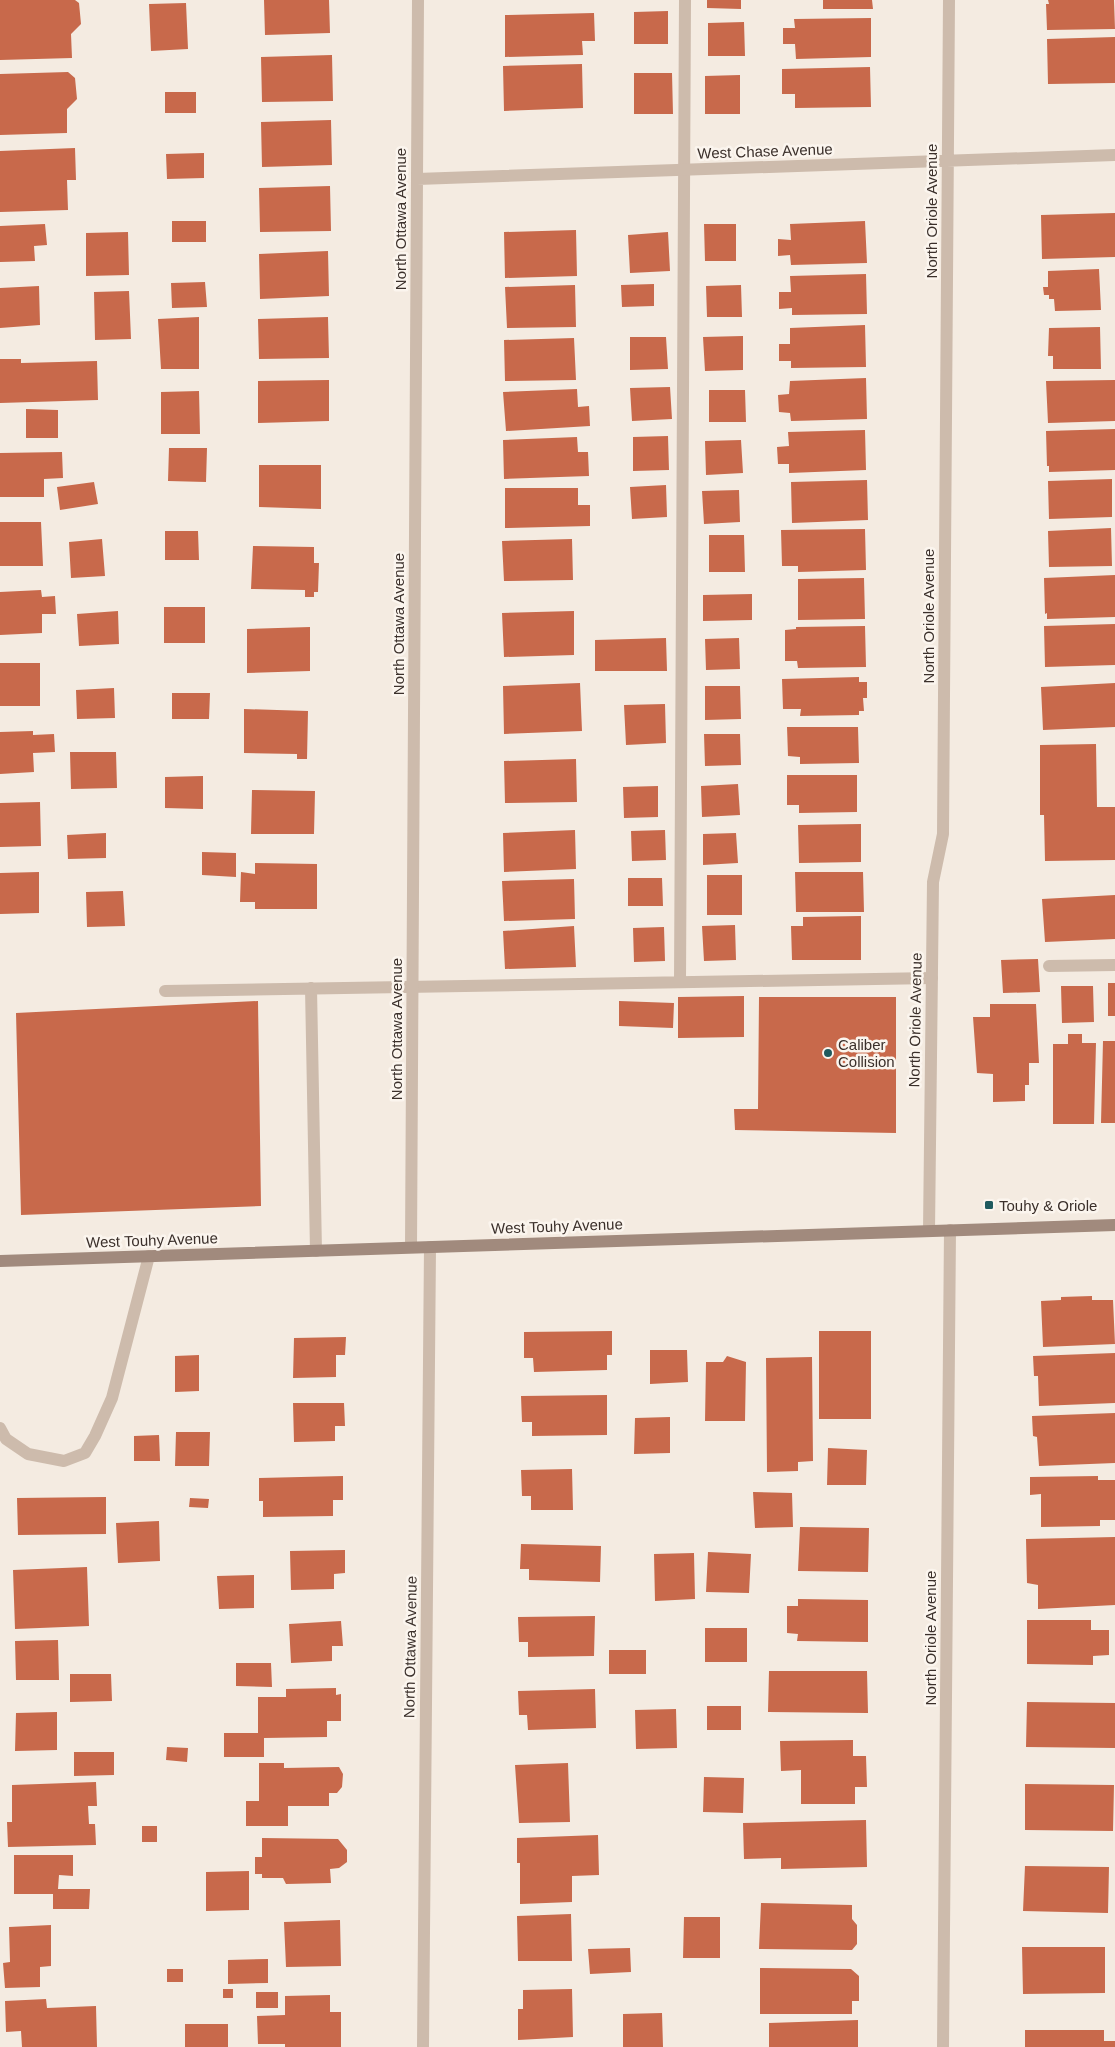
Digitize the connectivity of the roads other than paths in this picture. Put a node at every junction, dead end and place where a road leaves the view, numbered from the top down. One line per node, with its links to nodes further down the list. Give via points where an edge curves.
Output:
1 (418, 0): 7 (street, North Ottawa Avenue)
2 (685, 0): 6 (street)
3 (949, 0): 5 (street, North Oriole Avenue)
4 (1115, 155): 5 (street, West Chase Avenue)
5 (948, 161): 6 (street, West Chase Avenue); 10 (street, North Oriole Avenue, via 943,834 933,882)
6 (684, 170): 7 (street, West Chase Avenue); 11 (street)
7 (417, 179): 12 (street, North Ottawa Avenue)
8 (1115, 965): 9 (street)
9 (1049, 966)
10 (932, 978): 11 (street); 17 (street, North Oriole Avenue)
11 (680, 982): 12 (street)
12 (412, 986): 13 (street); 19 (street, North Ottawa Avenue)
13 (311, 988): 14 (street); 20 (street)
14 (166, 991)
15 (1115, 1225): 16 (main road, West Touhy Avenue)
16 (950, 1230): 17 (main road, West Touhy Avenue); 25 (street, North Oriole Avenue)
17 (929, 1231): 18 (main road, West Touhy Avenue)
18 (430, 1247): 19 (main road, West Touhy Avenue); 24 (street, North Ottawa Avenue)
19 (411, 1248): 20 (main road, West Touhy Avenue)
20 (316, 1251): 21 (main road, West Touhy Avenue)
21 (149, 1256): 22 (main road, West Touhy Avenue); 23 (street, via 112,1398 85,1453 64,1462 28,1454 6,1439)
22 (0, 1261)
23 (0, 1428)
24 (423, 2047)
25 (943, 2047)

